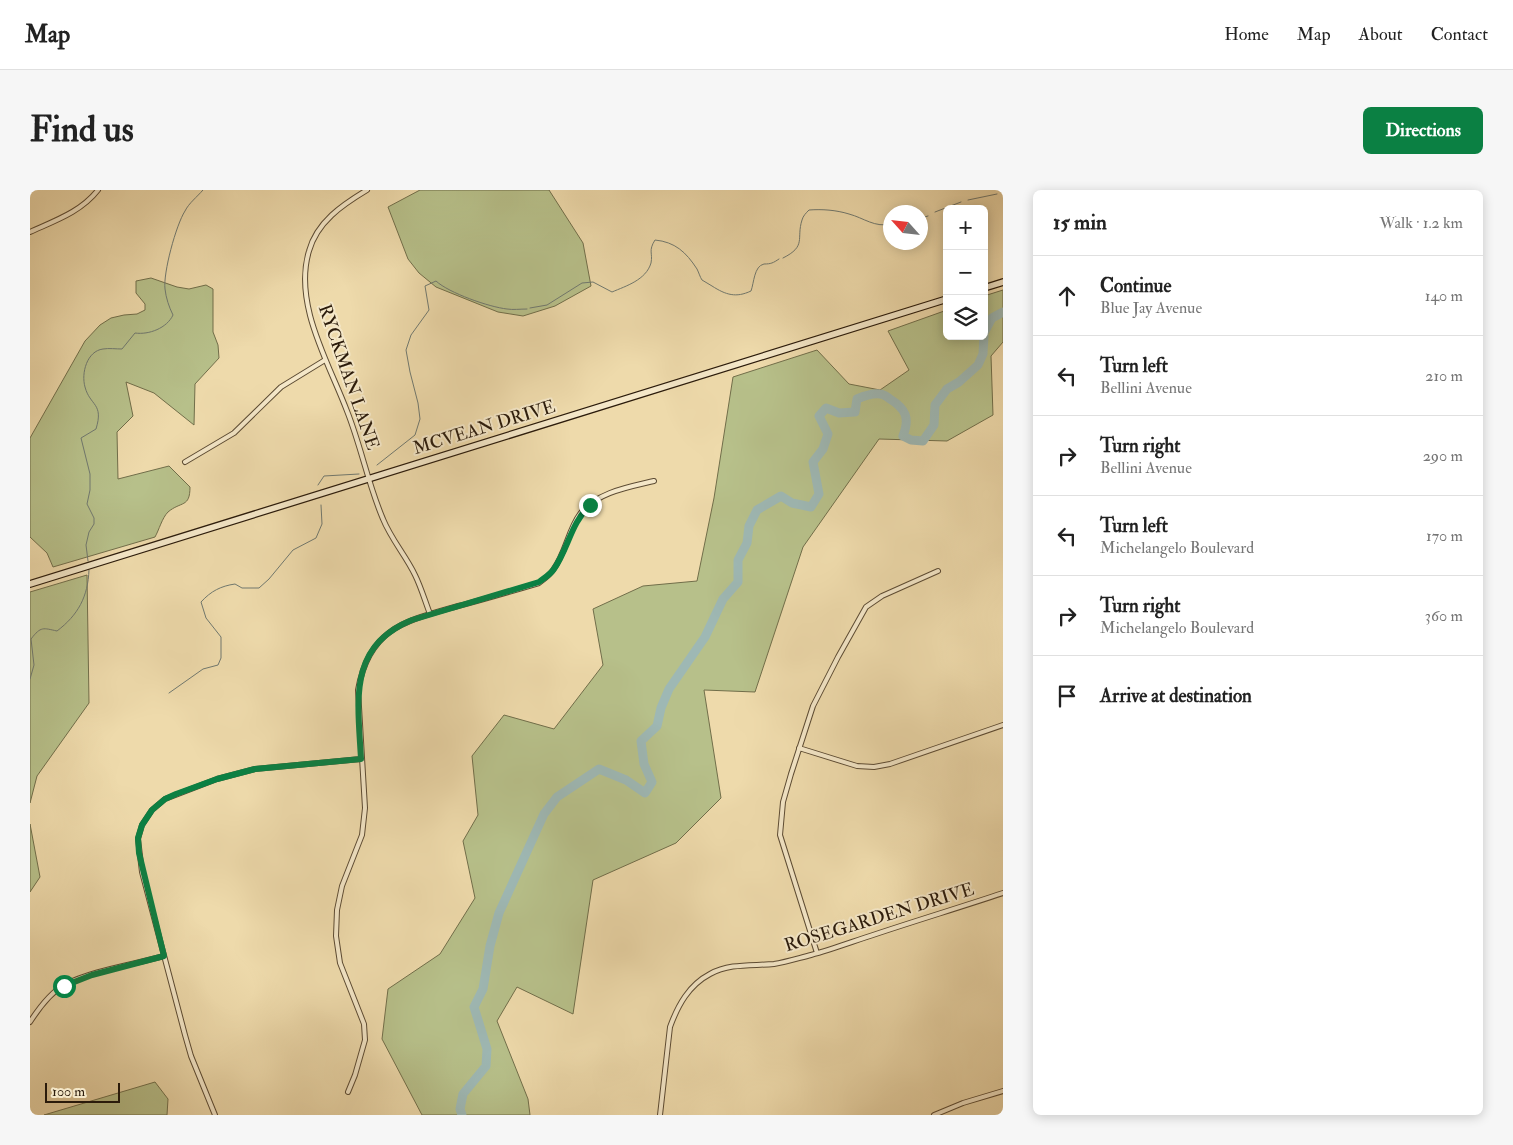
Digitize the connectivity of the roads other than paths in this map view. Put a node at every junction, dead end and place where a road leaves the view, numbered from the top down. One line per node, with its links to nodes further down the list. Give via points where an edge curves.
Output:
1 (98, 190): 3 (street, via 92,199 73,212)
2 (367, 190): 7 (street, RYCKMAN LANE, via 325,221 308,251 305,286)
3 (30, 232)
4 (1003, 282): 5 (main road)
5 (988, 287)
6 (943, 300): 9 (main road, MCVEAN DRIVE)
7 (325, 360): 8 (street, via 280,388 234,433); 9 (street, RYCKMAN LANE, via 348,411)
8 (185, 462)
9 (368, 479): 12 (main road, MCVEAN DRIVE); 13 (street, RYCKMAN LANE, via 383,520 415,574)
10 (654, 481): 13 (street, via 620,490 590,505 580,514 553,571 539,582)
11 (938, 570): 15 (street, via 866,607 813,706)
12 (30, 584)
13 (430, 614): 16 (street, via 391,631 366,661 358,690)
14 (1003, 726): 15 (street, via 874,767 857,766)
15 (799, 748): 18 (street, via 783,802 780,835)
16 (361, 759): 19 (street, via 255,769 184,791 165,799 152,810 138,838 139,853); 22 (street, via 365,808 362,835 342,886 337,910 340,963 364,1024 365,1040)
17 (1003, 893): 18 (street, ROSEGARDEN DRIVE)
18 (817, 953): 24 (street, ROSEGARDEN DRIVE, via 774,964 720,969 699,981 680,1003 670,1027)
19 (164, 956): 20 (street, via 64,986 48,998); 23 (street, via 189,1049)
20 (30, 1022)
21 (1003, 1090): 25 (street)
22 (348, 1092)
23 (215, 1115)
24 (660, 1115)
25 (934, 1115)

